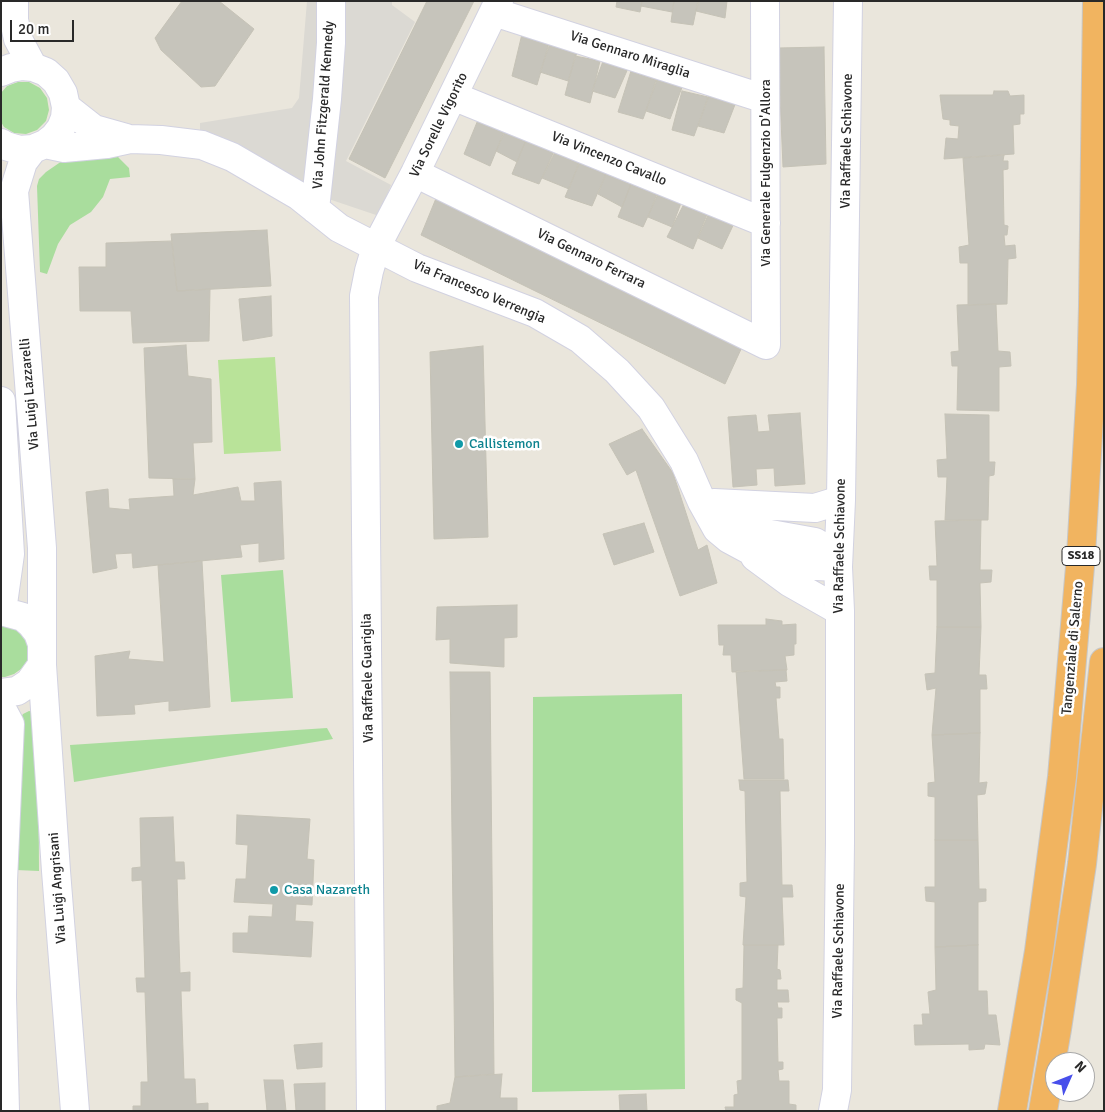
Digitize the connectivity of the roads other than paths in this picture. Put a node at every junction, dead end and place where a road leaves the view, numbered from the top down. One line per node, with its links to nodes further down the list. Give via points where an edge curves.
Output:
1 (14, 1): 9 (street, via 18,39)
2 (331, 1): 18 (street, Via John Fitzgerald Kennedy, via 327,99)
3 (765, 1): 12 (street, Via Generale Fulgenzio D'Allora)
4 (848, 1): 23 (street, Via Raffaele Schiavone)
5 (1092, 1): 8 (highway)
6 (1097, 1): 8 (highway, Tangenziale di Salerno / SS18)
7 (496, 6): 11 (street, Via Sorelle Vigorito); 12 (street, Via Gennaro Miraglia)
8 (1097, 51): 34 (highway, Tangenziale di Salerno / SS18, via 1093,316 1081,555 1062,778 1039,951)
9 (33, 67): 10 (street, via 22,66); 13 (street, via 56,81)
10 (1, 72)
11 (453, 96): 17 (street, Via Sorelle Vigorito); 19 (street, Via Vincenzo Cavallo)
12 (765, 99): 19 (street, Via Generale Fulgenzio D'Allora)
13 (66, 107): 14 (street, Via Francesco Verrengia, via 94,129); 16 (street, Via Luigi Lazzarelli, via 61,128)
14 (130, 139): 16 (street, Via Francesco Verrengia, via 64,148); 18 (street, Via Francesco Verrengia, via 210,148 232,157 299,196)
15 (1, 143): 16 (street, Via Francesco Verrengia, via 19,150)
16 (39, 147): 29 (street, Via Luigi Lazzarelli, via 23,162 14,191 42,548)
17 (415, 173): 20 (street, Via Sorelle Vigorito); 21 (street, Via Gennaro Ferrara)
18 (315, 209): 20 (street, Via Francesco Verrengia, via 339,228)
19 (766, 223): 21 (street, Via Generale Fulgenzio D'Allora)
20 (376, 247): 24 (street, Via Francesco Verrengia, via 417,268 535,313 580,339 617,371 651,408 684,460); 38 (street, Via Raffaele Guariglia, via 364,296)
21 (766, 345)
22 (1, 401): 27 (street, via 10,554)
23 (841, 500): 24 (street, via 816,508); 26 (street, Via Raffaele Schiavone)
24 (702, 502): 25 (street, Via Francesco Verrengia, via 717,529); 26 (street, via 765,533 815,542)
25 (729, 539): 26 (street, Via Francesco Verrengia, via 755,552 816,566); 28 (street, via 790,582)
26 (838, 561): 28 (street, Via Raffaele Schiavone)
27 (2, 611): 29 (street, via 23,617 38,633)
28 (840, 611): 33 (street, Via Raffaele Schiavone)
29 (42, 654): 31 (street, via 29,683 17,691); 37 (street, Via Luigi Angrisani)
30 (1104, 662): 35 (highway, via 1082,864)
31 (1, 693)
32 (1, 707): 36 (street, via 10,724 2,890)
33 (839, 1104)
34 (1013, 1108)
35 (1043, 1109)
36 (5, 1111)
37 (74, 1111)
38 (371, 1111)

